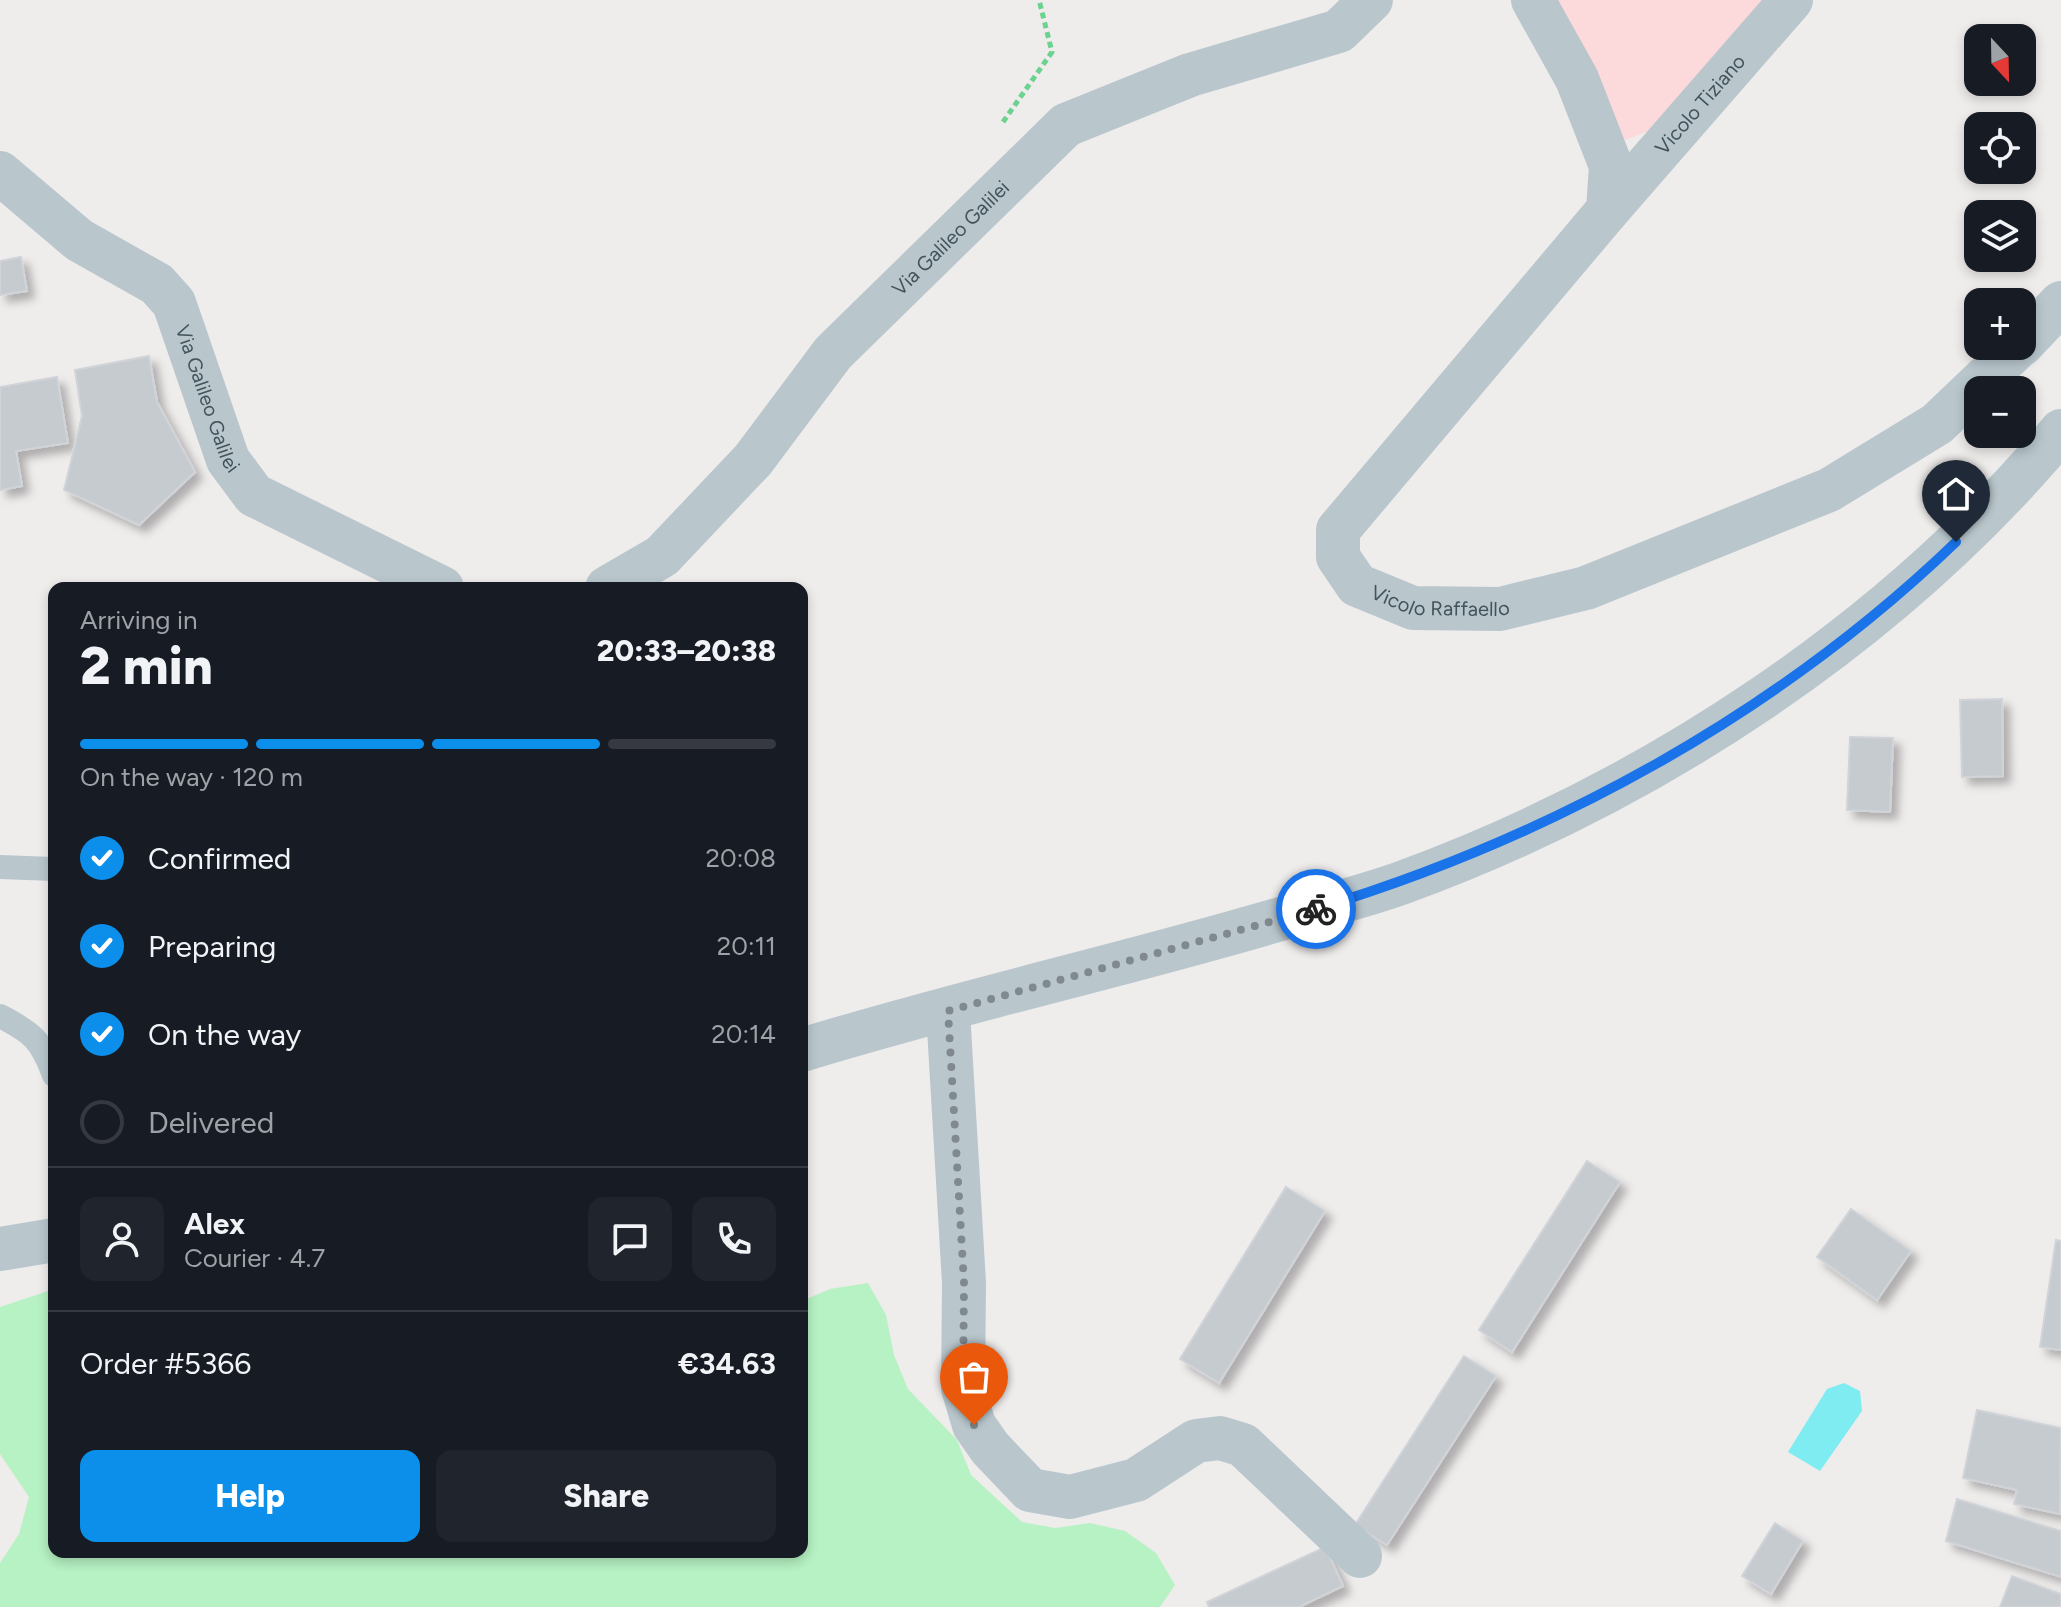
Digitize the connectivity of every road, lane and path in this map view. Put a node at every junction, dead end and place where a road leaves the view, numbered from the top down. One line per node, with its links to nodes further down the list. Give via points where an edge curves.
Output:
1 (1039, 0): 5 (path, via 1052,52 1000,126)
2 (1371, 0): 5 (street, Via Galileo Galilei, via 1339,31 1190,75 1066,125)
3 (1533, 0): 7 (street, via 1577,79 1611,166)
4 (1791, 0): 7 (street, Vicolo Tiziano)
5 (1030, 160): 13 (street, Via Galileo Galilei, via 833,353 753,460 662,556)
6 (4, 186): 12 (street, Via Galileo Galilei, via 79,240 157,284 174,303 228,460 254,495)
7 (1608, 210): 10 (street, Vicolo Raffaello, via 1338,530 1338,557 1357,585 1413,608 1500,609 1586,588 1829,490 1937,424)
8 (2061, 303): 9 (street, Vicolo Raffaello)
9 (2036, 329)
10 (2005, 360)
11 (2061, 431): 16 (street, via 2018,483 1895,600 1738,717 1553,818 1404,882)
12 (430, 582)
13 (617, 582)
14 (0, 867): 15 (lane)
15 (48, 869)
16 (948, 1011): 18 (street); 22 (street, via 964,1283 963,1388 974,1425 990,1448 1030,1490 1070,1497 1136,1480 1196,1441 1220,1438 1243,1445)
17 (0, 1016): 19 (lane, via 30,1032)
18 (808, 1048)
19 (48, 1059)
20 (48, 1241): 21 (street)
21 (0, 1249)
22 (1360, 1556)

